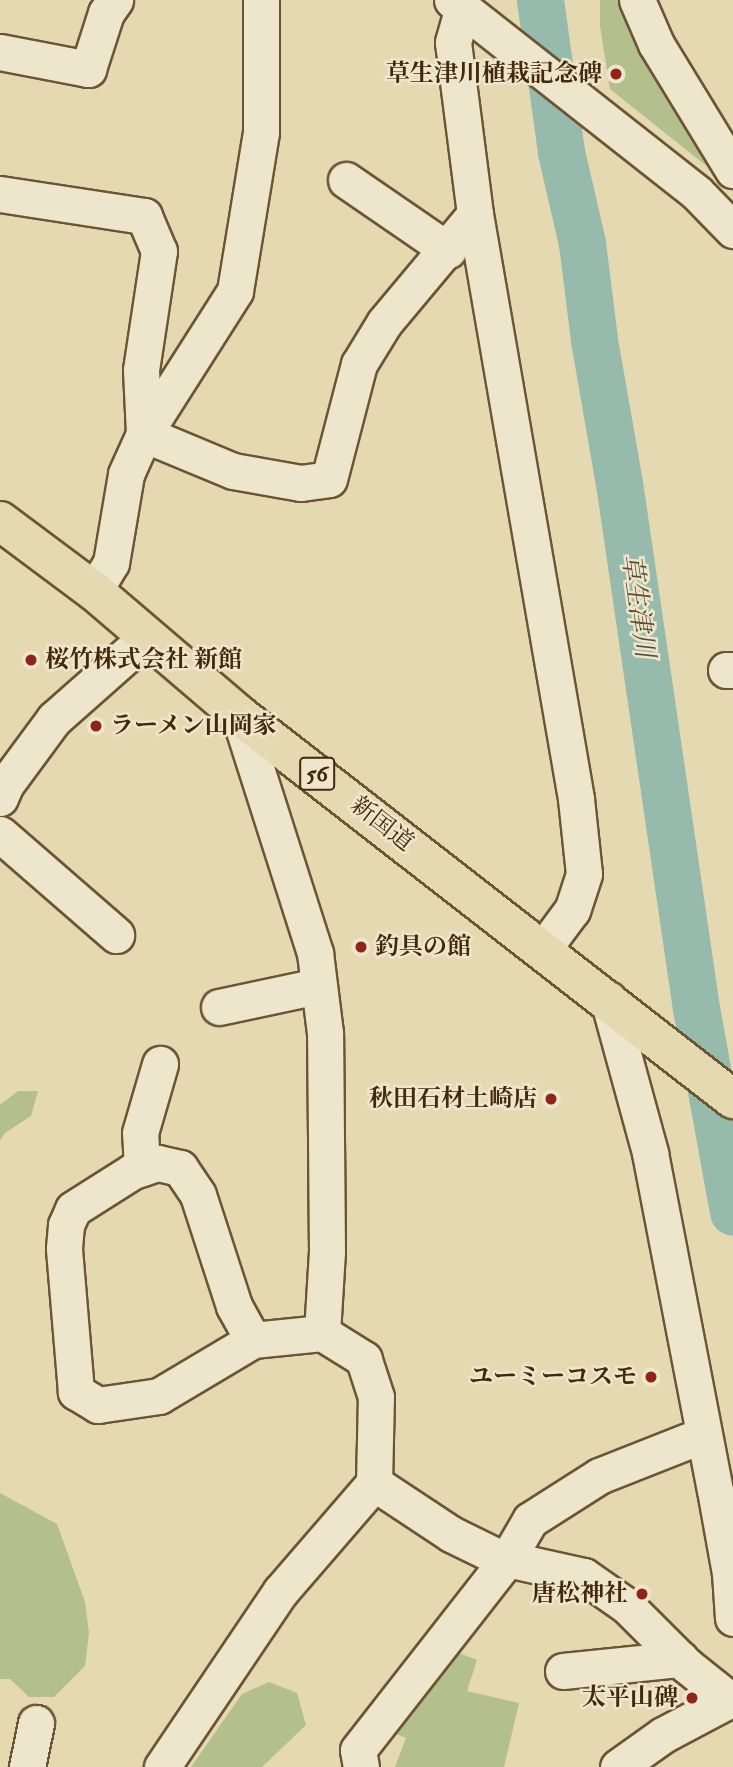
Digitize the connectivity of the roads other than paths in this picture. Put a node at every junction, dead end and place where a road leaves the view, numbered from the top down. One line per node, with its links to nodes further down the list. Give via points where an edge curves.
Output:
1 (115, 0): 5 (street, via 106,13 88,69)
2 (261, 0): 12 (street, via 261,132 235,291)
3 (637, 0): 6 (street, via 656,44)
4 (462, 7): 9 (street, via 453,42); 10 (street, via 697,193)
5 (0, 52)
6 (733, 170)
7 (346, 180): 11 (street)
8 (0, 194): 12 (street, via 144,216 159,251 141,370)
9 (475, 214): 11 (street); 20 (street, via 576,799 584,874 572,910)
10 (733, 230)
11 (447, 250): 12 (street, via 384,323 359,364 329,479 301,483 233,471)
12 (144, 434): 14 (street, via 126,474 111,563)
13 (0, 521): 14 (main road, 新国道 / 56)
14 (94, 591): 15 (main road, 新国道 / 56)
15 (148, 637): 16 (main road, 新国道 / 56); 17 (street, via 54,719)
16 (239, 715): 20 (main road, 新国道 / 56); 21 (street, via 315,953)
17 (0, 798)
18 (0, 834): 19 (street)
19 (116, 935)
20 (543, 949): 22 (main road, 新国道 / 56)
21 (318, 986): 23 (street); 27 (street, via 325,1033 327,1252)
22 (608, 999): 25 (main road, 新国道 / 56); 32 (street, via 650,1153 722,1525)
23 (219, 1007)
24 (160, 1064): 26 (street, via 140,1133)
25 (733, 1099)
26 (142, 1168): 28 (street, via 158,1163 180,1168 198,1195 234,1306); 28 (street, via 73,1209 66,1225 76,1392 98,1405 159,1396)
27 (321, 1333): 28 (street); 30 (street, via 364,1359 376,1397)
28 (253, 1340)
29 (688, 1441): 31 (street, via 599,1476 530,1520)
30 (374, 1483): 31 (street, via 451,1534); 39 (street, via 280,1592)
31 (508, 1558): 33 (street, via 584,1576 627,1606); 40 (street, via 358,1750)
32 (733, 1618)
33 (680, 1659): 34 (street); 35 (street)
34 (562, 1671)
35 (732, 1699): 37 (street)
36 (36, 1723): 38 (street)
37 (653, 1756): 41 (street)
38 (27, 1767)
39 (162, 1767)
40 (362, 1767)
41 (618, 1767)

